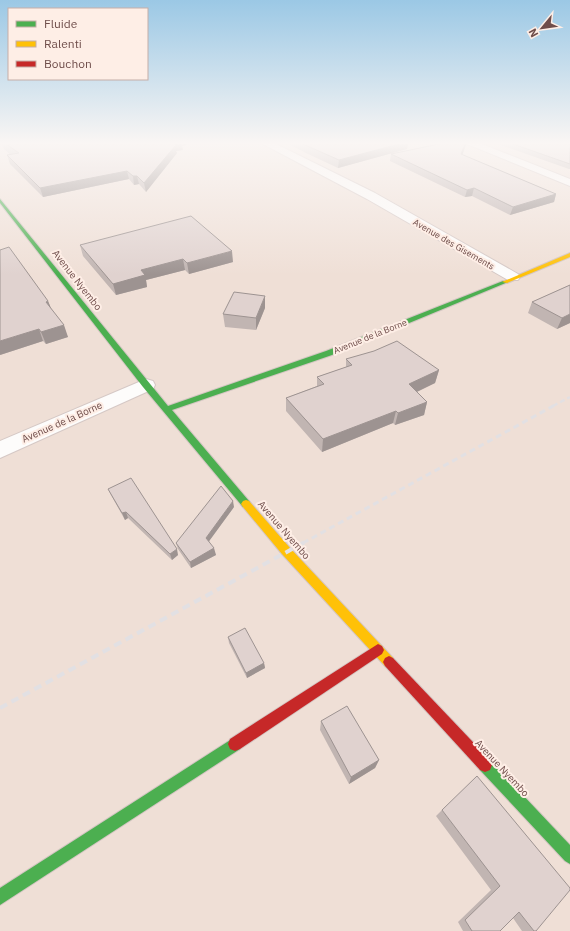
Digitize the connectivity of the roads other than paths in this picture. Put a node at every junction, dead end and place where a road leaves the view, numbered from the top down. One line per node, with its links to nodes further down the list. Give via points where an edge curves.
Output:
1 (354, 187): 4 (street, Avenue des Gisements)
2 (0, 200): 5 (street, Avenue Nyembo)
3 (570, 255): 4 (street, Avenue de la Borne)
4 (513, 277): 6 (street, Avenue de la Borne, via 329,353)
5 (146, 385): 6 (street, Avenue Nyembo); 7 (street, Avenue de la Borne)
6 (167, 409): 8 (street, Avenue Nyembo, via 286,551)
7 (0, 450)
8 (378, 650): 9 (street, Avenue Nyembo); 10 (street)
9 (570, 856)
10 (0, 897)

